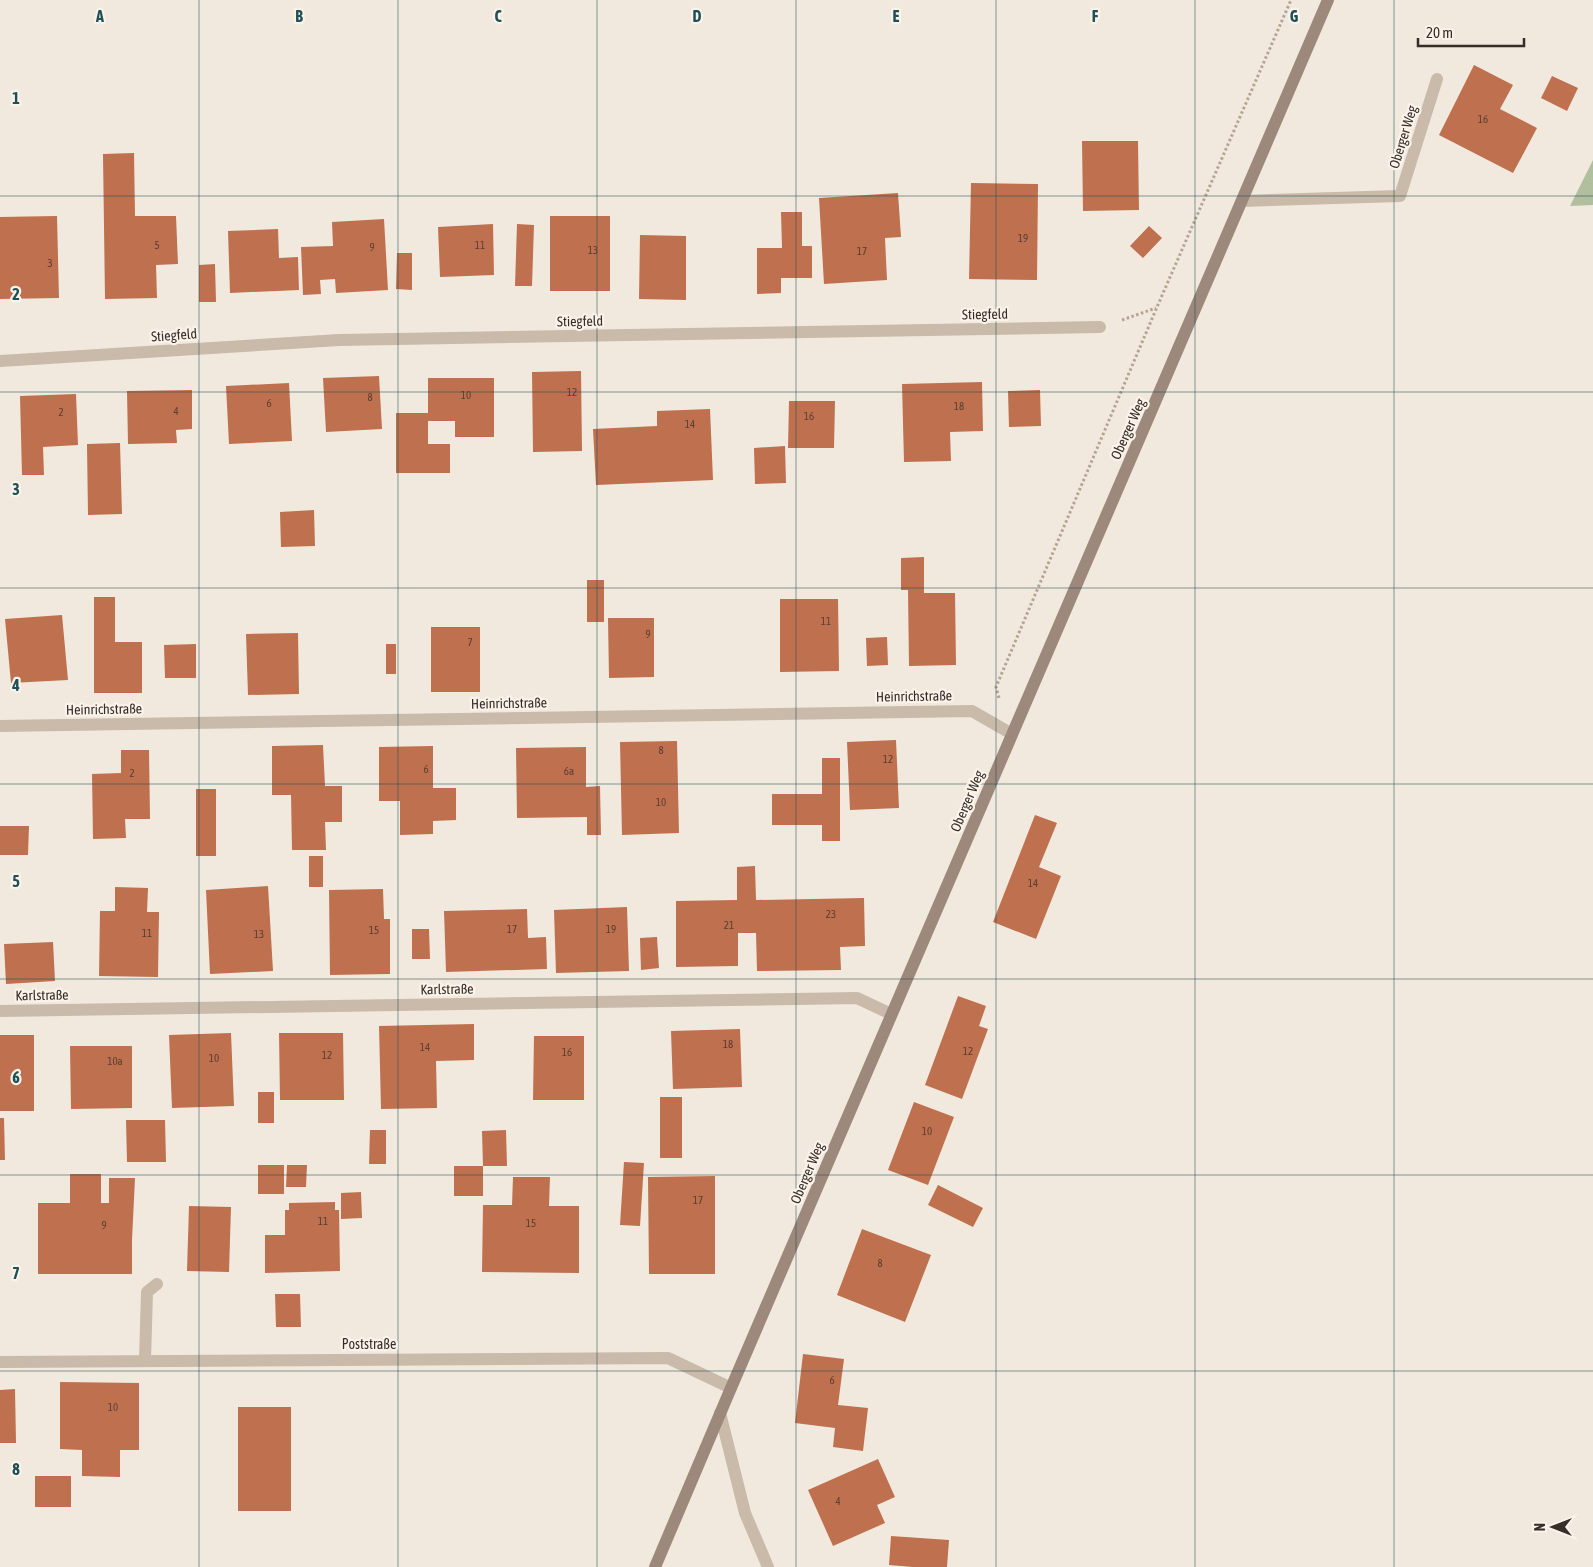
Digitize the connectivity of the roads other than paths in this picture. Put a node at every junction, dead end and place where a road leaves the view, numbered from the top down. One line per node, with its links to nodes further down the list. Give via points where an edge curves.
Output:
1 (1328, 0): 3 (street, Oberger Weg)
2 (1437, 79): 3 (street, Oberger Weg, via 1400,196)
3 (1242, 201): 7 (street, Oberger Weg)
4 (1100, 327): 5 (street, Stiegfeld, via 339,340)
5 (0, 361)
6 (0, 726): 7 (street, Heinrichstraße, via 972,710)
7 (1012, 734): 9 (street, Oberger Weg)
8 (0, 1011): 9 (street, Karlstraße, via 856,998)
9 (891, 1014): 13 (street, Oberger Weg)
10 (156, 1284): 11 (street, via 146,1292)
11 (145, 1360): 12 (street, Poststraße); 13 (street, Poststraße, via 668,1358)
12 (0, 1362)
13 (731, 1388): 14 (street, Oberger Weg)
14 (720, 1413): 15 (street, Oberger Weg); 16 (street, via 745,1513)
15 (655, 1567)
16 (768, 1567)

